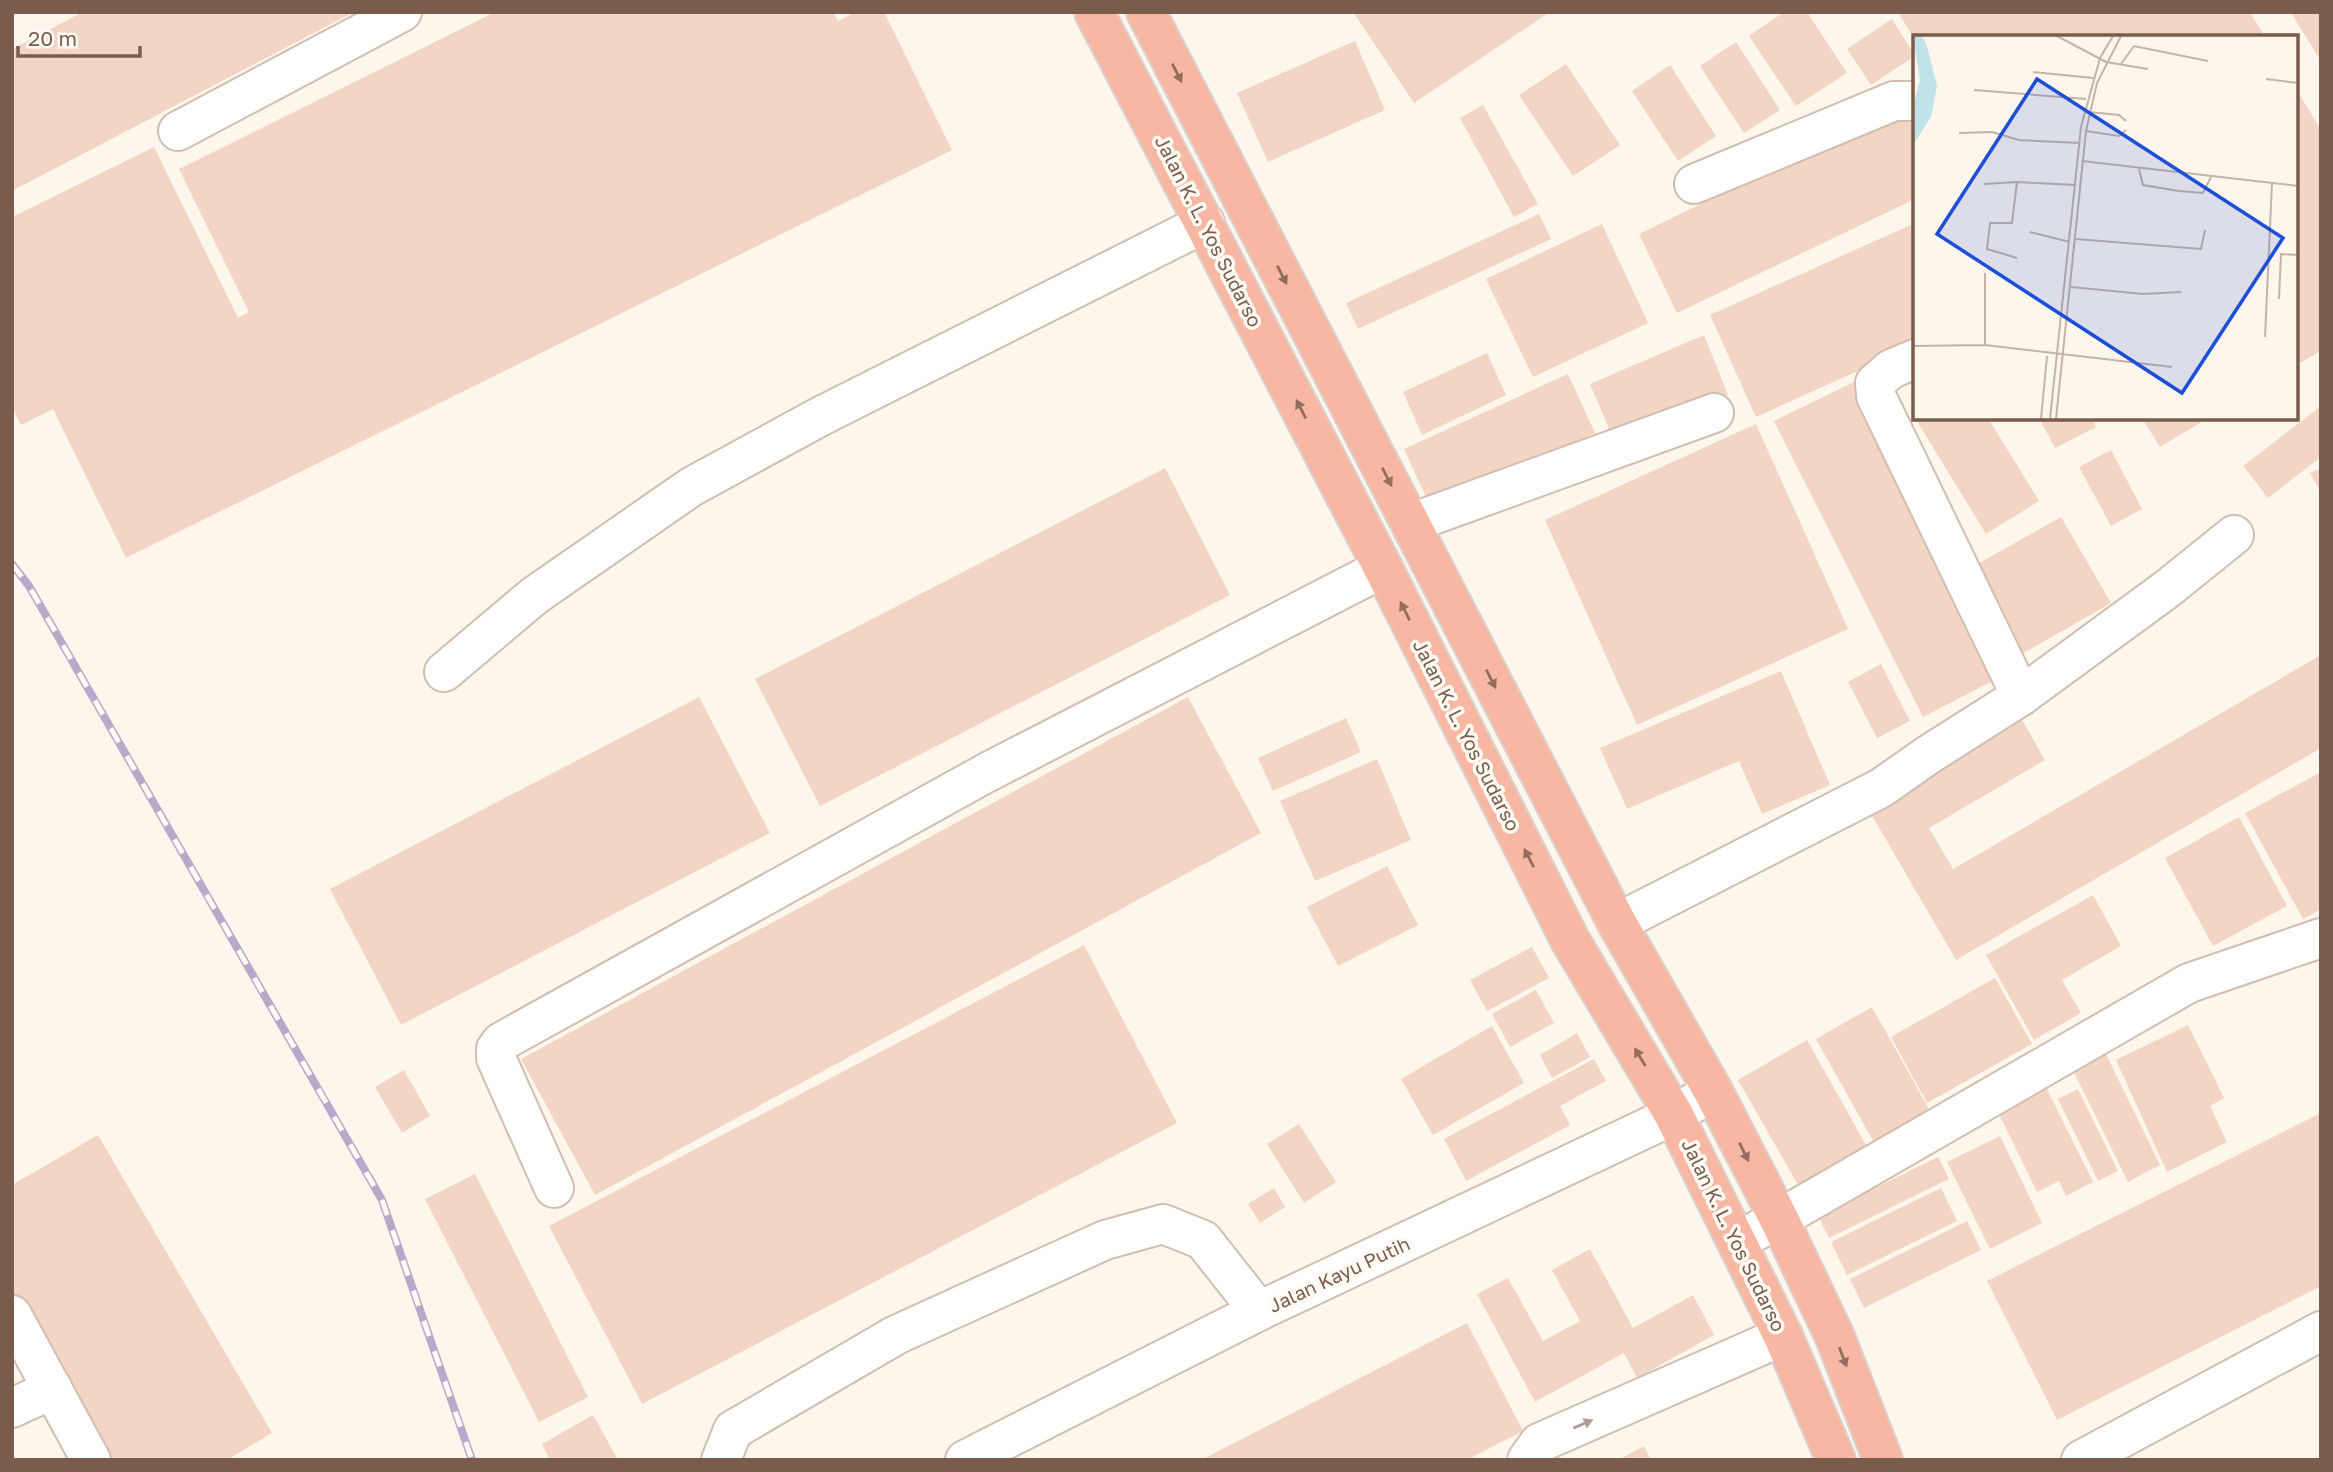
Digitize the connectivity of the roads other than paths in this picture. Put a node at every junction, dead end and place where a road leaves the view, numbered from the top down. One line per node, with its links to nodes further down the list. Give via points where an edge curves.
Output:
1 (402, 12): 5 (street)
2 (1094, 12): 7 (highway, Jalan K. L. Yos Sudarso)
3 (1146, 12): 10 (highway, one-way to 10)
4 (1913, 101): 6 (street, via 1894,101)
5 (178, 131)
6 (1694, 184)
7 (1205, 223): 12 (highway, Jalan K. L. Yos Sudarso, one-way to 7); 13 (street, via 821,416 691,487 534,596)
8 (1913, 360): 14 (street, via 1891,369 1875,383 1876,396)
9 (1714, 413): 10 (street)
10 (1411, 523): 15 (highway, one-way to 15)
11 (2234, 535): 14 (street)
12 (1383, 568): 18 (highway, Jalan K. L. Yos Sudarso, one-way to 12, via 1570,940); 19 (street, via 986,773 501,1042 496,1058)
13 (443, 672)
14 (2021, 696): 15 (street, via 1881,788)
15 (1617, 923): 17 (highway)
16 (2321, 938): 20 (street, via 2189,983)
17 (1713, 1091): 18 (street, Jalan Kayu Putih); 20 (highway, one-way to 20)
18 (1674, 1115): 21 (highway, Jalan K. L. Yos Sudarso); 22 (street, Jalan Kayu Putih)
19 (554, 1188)
20 (1779, 1219): 21 (street); 33 (highway, one-way to 33, via 1835,1337)
21 (1737, 1241): 25 (highway, Jalan K. L. Yos Sudarso)
22 (1259, 1311): 29 (street, via 1203,1240 1163,1224 1105,1240 896,1335 733,1430); 30 (street, Jalan Kayu Putih)
23 (12, 1315): 26 (street)
24 (2321, 1331): 34 (street)
25 (1783, 1336): 31 (street, one-way to 25, via 1539,1443); 32 (highway, Jalan K. L. Yos Sudarso)
26 (53, 1390): 27 (street); 28 (street)
27 (12, 1408)
28 (91, 1460)
29 (721, 1460)
30 (965, 1460)
31 (1527, 1460)
32 (1836, 1460)
33 (1883, 1460)
34 (2081, 1460)

